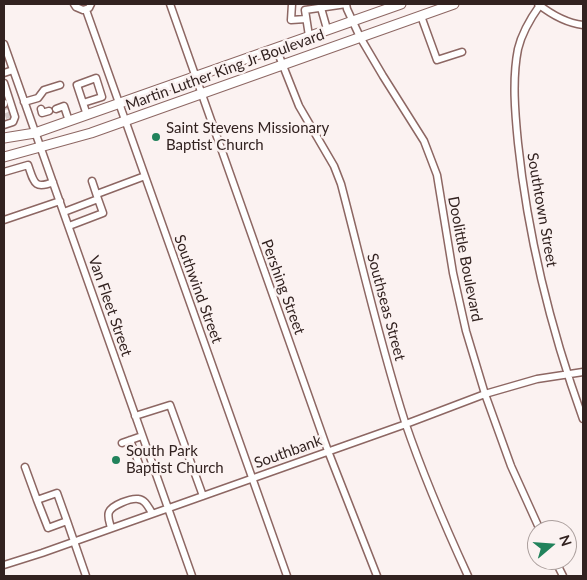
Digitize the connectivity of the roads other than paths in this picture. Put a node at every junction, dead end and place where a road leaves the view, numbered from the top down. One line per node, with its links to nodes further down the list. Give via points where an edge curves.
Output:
1 (74, 4): 11 (street, via 79,10)
2 (91, 4): 11 (street)
3 (170, 4): 25 (street, Pershing Street)
4 (292, 4): 13 (street, via 291,20)
5 (346, 4): 10 (street); 14 (street, Doolittle Boulevard)
6 (401, 4): 14 (main road, Martin Luther King Jr Boulevard)
7 (454, 4): 12 (main road, Martin Luther King Jr Boulevard)
8 (539, 4): 15 (street, via 554,16); 54 (street, Southtown Street, via 518,49 516,123 525,199 538,264)
9 (304, 7): 10 (street); 13 (street)
10 (321, 8): 16 (street)
11 (86, 10): 28 (street, Southwind Street)
12 (421, 16): 18 (main road, Martin Luther King Jr Boulevard); 21 (street, via 435,58 438,60)
13 (306, 20): 17 (street)
14 (352, 20): 16 (main road, Martin Luther King Jr Boulevard); 18 (street, Doolittle Boulevard)
15 (583, 26)
16 (327, 30): 17 (main road, Martin Luther King Jr Boulevard)
17 (309, 36): 20 (main road, Martin Luther King Jr Boulevard)
18 (360, 37): 22 (main road, Martin Luther King Jr Boulevard); 55 (street, Doolittle Boulevard, via 424,141 437,174 453,273)
19 (4, 44): 23 (street, Van Fleet Street)
20 (276, 48): 22 (street, Southseas Street); 25 (main road, Martin Luther King Jr Boulevard)
21 (462, 52)
22 (282, 65): 29 (main road, Martin Luther King Jr Boulevard); 58 (street, Southseas Street, via 299,106 341,184)
23 (13, 70): 24 (street); 31 (street, Van Fleet Street)
24 (4, 73)
25 (195, 76): 29 (street, Pershing Street); 35 (main road, Martin Luther King Jr Boulevard)
26 (4, 83): 32 (street)
27 (60, 84): 33 (street, via 44,90)
28 (115, 92): 30 (street); 35 (street, Southwind Street)
29 (201, 94): 38 (main road, Martin Luther King Jr Boulevard); 62 (street, Pershing Street)
30 (102, 96): 34 (street); 34 (street, via 96,78 77,85)
31 (23, 99): 32 (street); 33 (street); 40 (street, Van Fleet Street)
32 (6, 100): 39 (street, via 15,117 13,122)
33 (39, 103): 37 (street, via 42,113 64,106)
34 (83, 103): 36 (street)
35 (119, 104): 36 (main road, Martin Luther King Jr Boulevard); 38 (street, Southwind Street)
36 (87, 115): 37 (main road, Martin Luther King Jr Boulevard)
37 (69, 121): 40 (main road, Martin Luther King Jr Boulevard)
38 (125, 121): 42 (main road, Martin Luther King Jr Boulevard); 45 (street, Southwind Street)
39 (6, 123)
40 (35, 133): 41 (main road, Martin Luther King Jr Boulevard); 42 (street, Van Fleet Street)
41 (4, 138)
42 (40, 148): 43 (main road, Martin Luther King Jr Boulevard); 47 (street, Van Fleet Street)
43 (4, 157)
44 (4, 172): 47 (street, via 28,165 38,186)
45 (145, 176): 48 (street); 65 (street, Southwind Street)
46 (92, 181): 48 (street)
47 (53, 182): 49 (street, Van Fleet Street)
48 (97, 197): 50 (street); 52 (street, via 103,214)
49 (60, 201): 50 (street, Van Fleet Street); 51 (street)
50 (64, 212): 52 (street, Van Fleet Street)
51 (4, 220)
52 (69, 226): 56 (street, Van Fleet Street)
53 (583, 372): 54 (street, Southbank)
54 (567, 374): 55 (street, Southbank); 57 (street, Southtown Street)
55 (485, 394): 58 (street, Southbank); 72 (street, Doolittle Boulevard, via 511,466)
56 (135, 416): 59 (street, Van Fleet Street); 67 (street, via 170,405)
57 (583, 419)
58 (406, 424): 62 (street, Southbank); 81 (street, Southseas Street, via 439,512)
59 (142, 436): 60 (street); 64 (street, Van Fleet Street)
60 (130, 440): 61 (street); 64 (street, via 142,469)
61 (122, 443)
62 (328, 451): 65 (street, Southbank); 80 (street, Pershing Street)
63 (25, 467): 68 (street)
64 (154, 468): 70 (street, Van Fleet Street)
65 (252, 478): 67 (street, Southbank); 79 (street, Southwind Street)
66 (182, 494): 69 (street)
67 (203, 496): 69 (street, Southbank)
68 (37, 500): 73 (street, via 48,528); 73 (street, via 57,493)
69 (184, 502): 70 (street, Southbank)
70 (167, 508): 71 (street, Southbank); 78 (street, Van Fleet Street)
71 (152, 513): 74 (street, Southbank); 74 (street, via 143,501 131,500 112,507)
72 (535, 520)
73 (67, 521): 75 (street)
74 (111, 528): 75 (street, Southbank)
75 (74, 541): 76 (street, Southbank); 77 (street)
76 (4, 564)
77 (86, 576)
78 (192, 576)
79 (287, 576)
80 (377, 576)
81 (468, 576)

